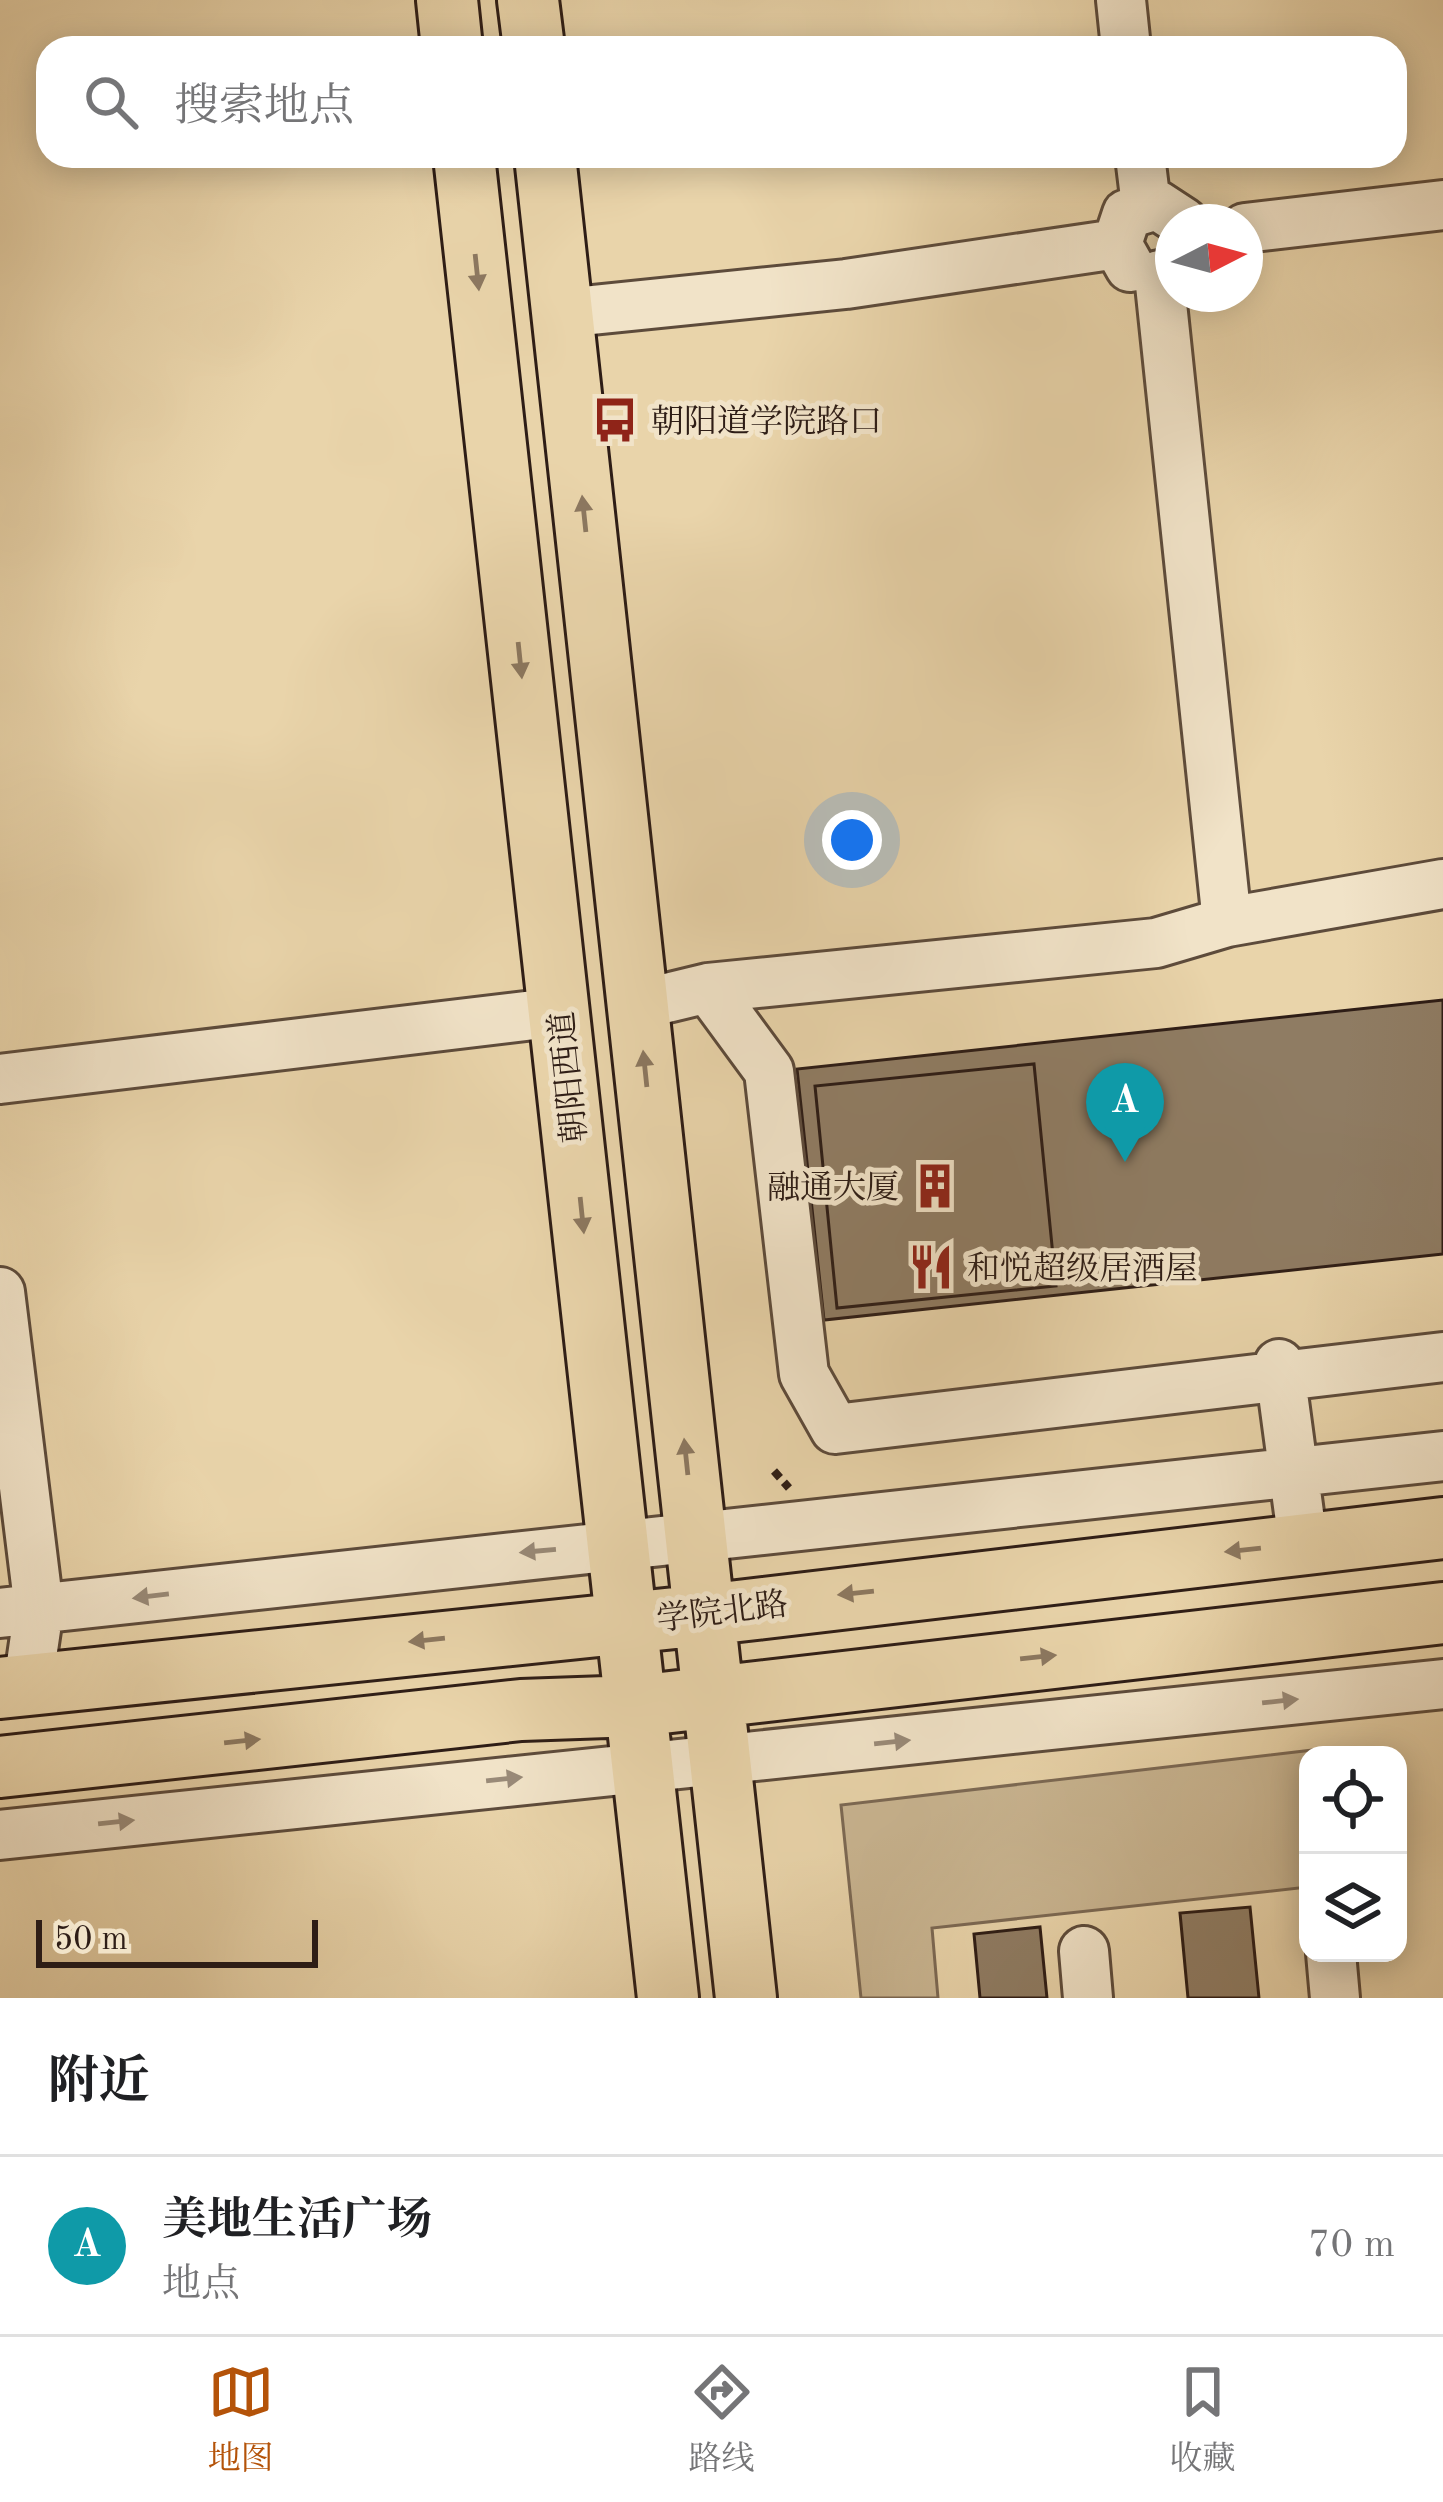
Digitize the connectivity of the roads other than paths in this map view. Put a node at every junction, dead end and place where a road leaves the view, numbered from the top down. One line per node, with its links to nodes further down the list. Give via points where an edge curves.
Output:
1 (447, 0): 4 (main road)
2 (528, 0): 5 (main road)
3 (1120, 0): 6 (street)
4 (451, 36)
5 (532, 36)
6 (1124, 36)
7 (465, 168): 21 (main road, 朝阳西道, one-way to 21)
8 (546, 168): 17 (main road)
9 (1145, 168): 10 (street)
10 (1160, 204)
11 (1443, 205): 13 (street)
12 (1155, 214): 14 (street, via 1127,214)
13 (1263, 226)
14 (1117, 244): 15 (street, via 1136,272); 17 (street, via 846,284)
15 (1155, 272)
16 (1170, 312): 19 (street)
17 (562, 313): 22 (main road, one-way to 17)
18 (1443, 884): 19 (street)
19 (1227, 922): 20 (street, via 1156,943)
20 (708, 988): 22 (street); 28 (street, via 769,1071 804,1374 826,1417)
21 (558, 1004): 23 (street); 24 (street); 35 (main road, 朝阳西道, one-way to 35)
22 (638, 1005): 33 (main road, one-way to 22)
23 (0, 1058)
24 (0, 1079)
25 (0, 1292): 36 (street)
26 (1443, 1344): 28 (street)
27 (1443, 1357): 28 (street)
28 (1280, 1371): 30 (street)
29 (1443, 1456): 30 (street)
30 (1294, 1472): 33 (street); 34 (street)
31 (0, 1513): 36 (street)
32 (1443, 1528): 34 (main road, 学院北路)
33 (695, 1536): 35 (street); 38 (main road)
34 (1303, 1543): 38 (main road, 学院北路, one-way to 38)
35 (618, 1544): 36 (street, one-way to 36); 39 (main road, 朝阳西道)
36 (18, 1611): 41 (street)
37 (1443, 1613): 42 (main road, one-way to 37)
38 (704, 1615): 39 (main road, 学院北路); 42 (main road)
39 (627, 1621): 41 (main road, 学院北路, one-way to 41); 43 (main road, 朝阳西道)
40 (1443, 1684): 44 (street, one-way to 40)
41 (14, 1686)
42 (713, 1695): 43 (main road); 44 (main road)
43 (637, 1706): 45 (main road, 朝阳西道); 46 (main road, one-way to 43, via 521,1710)
44 (719, 1755): 45 (street); 50 (main road)
45 (643, 1765): 47 (street, one-way to 45); 49 (main road, 朝阳西道)
46 (0, 1767)
47 (0, 1834)
48 (1331, 1962): 51 (street)
49 (668, 1998)
50 (746, 1998)
51 (1334, 1998)

